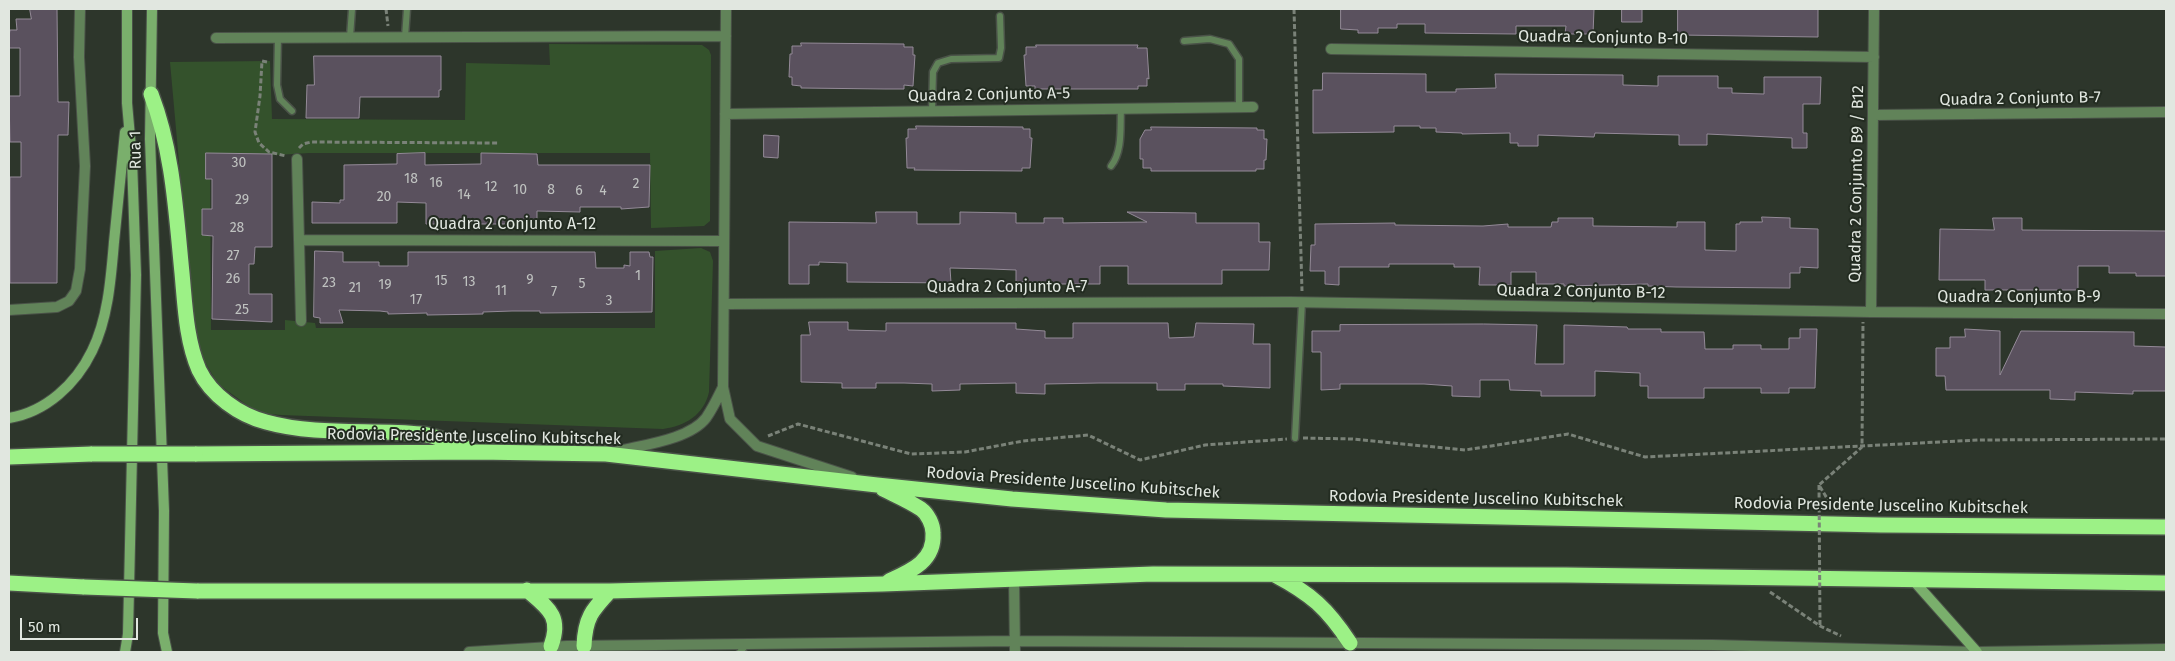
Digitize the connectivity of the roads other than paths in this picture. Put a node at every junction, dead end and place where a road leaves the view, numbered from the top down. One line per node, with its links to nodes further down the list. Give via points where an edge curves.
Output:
1 (80, 9): 34 (street, via 79,57 85,166 76,291 69,301 58,307)
2 (127, 9): 18 (main road)
3 (152, 9): 17 (main road, Rua 1)
4 (352, 9): 11 (lane)
5 (407, 9): 12 (lane)
6 (726, 9): 9 (street)
7 (1874, 9): 16 (street, Quadra 2 Conjunto B9 / B12)
8 (1000, 16): 23 (lane, via 999,58 951,59 938,63 932,72)
9 (726, 36): 12 (street); 25 (street)
10 (278, 37): 11 (street); 13 (street); 22 (lane, via 277,85 280,99)
11 (350, 37): 12 (street)
12 (405, 37)
13 (216, 38)
14 (1184, 41): 19 (lane, via 1210,39 1229,44 1239,59)
15 (1331, 49): 16 (street, Quadra 2 Conjunto B-10)
16 (1874, 58): 26 (street, Quadra 2 Conjunto B9 / B12)
17 (151, 94): 41 (highway, via 162,123 173,190 190,341 199,370 210,388 242,413 264,422 294,429 423,434); 54 (main road, Rua 1, via 164,511)
18 (127, 103): 39 (main road, via 111,275 93,350 69,385 47,404); 67 (main road, via 136,276)
19 (1239, 107): 20 (street, Quadra 2 Conjunto A-5); 21 (street, Quadra 2 Conjunto A-5)
20 (1253, 107)
21 (1121, 108): 23 (street, Quadra 2 Conjunto A-5); 28 (lane, via 1117,159)
22 (292, 111)
23 (932, 111): 25 (street, Quadra 2 Conjunto A-5)
24 (2166, 112): 26 (street, Quadra 2 Conjunto B-7)
25 (726, 114): 30 (street)
26 (1873, 115): 35 (street, Quadra 2 Conjunto B9 / B12)
27 (297, 159): 29 (street)
28 (1111, 166)
29 (299, 240): 30 (street, Quadra 2 Conjunto A-12); 37 (street)
30 (724, 241): 33 (street)
31 (1290, 302): 32 (street, Quadra 2 Conjunto B-12); 33 (street, Quadra 2 Conjunto A-7)
32 (1302, 302): 35 (street, Quadra 2 Conjunto B-12); 40 (lane)
33 (724, 304): 38 (street)
34 (9, 310)
35 (1867, 312): 36 (street, Quadra 2 Conjunto B-9)
36 (2166, 314)
37 (301, 321)
38 (723, 387): 42 (street, via 706,418 688,432); 44 (street, via 730,419 757,446)
39 (9, 418)
40 (1295, 438)
41 (477, 452): 42 (highway, Rodovia Presidente Juscelino Kubitschek); 43 (highway, Rodovia Presidente Juscelino Kubitschek, bridge)
42 (606, 454): 44 (highway, Rodovia Presidente Juscelino Kubitschek)
43 (9, 457)
44 (877, 486): 45 (highway, Rodovia Presidente Juscelino Kubitschek, via 1166,510); 51 (highway, via 922,510 933,529 934,540 928,557 915,568)
45 (2166, 527)
46 (1273, 574): 47 (highway); 48 (highway); 56 (highway, via 1323,606)
47 (1014, 578): 51 (highway); 55 (street)
48 (1913, 580): 50 (highway); 73 (main road)
49 (9, 583): 52 (highway, bridge, via 197,591)
50 (2166, 583)
51 (883, 584): 53 (highway)
52 (527, 590): 53 (highway); 60 (highway, via 549,608 554,617 555,636)
53 (610, 591): 58 (highway, via 588,618 584,629)
54 (163, 633): 68 (main road); 69 (main road)
55 (1016, 641): 56 (street); 57 (street); 72 (street)
56 (1350, 643): 59 (street)
57 (747, 644): 62 (street); 71 (lane)
58 (589, 648): 61 (street); 62 (street)
59 (1377, 648): 63 (street)
60 (545, 649): 61 (street); 70 (street)
61 (567, 649)
62 (610, 649)
63 (1714, 649): 65 (street)
64 (2166, 649): 73 (street)
65 (1781, 650): 66 (street)
66 (1872, 651): 73 (street)
67 (125, 652)
68 (159, 652)
69 (167, 652)
70 (468, 652)
71 (740, 652)
72 (1015, 652)
73 (1977, 652)

